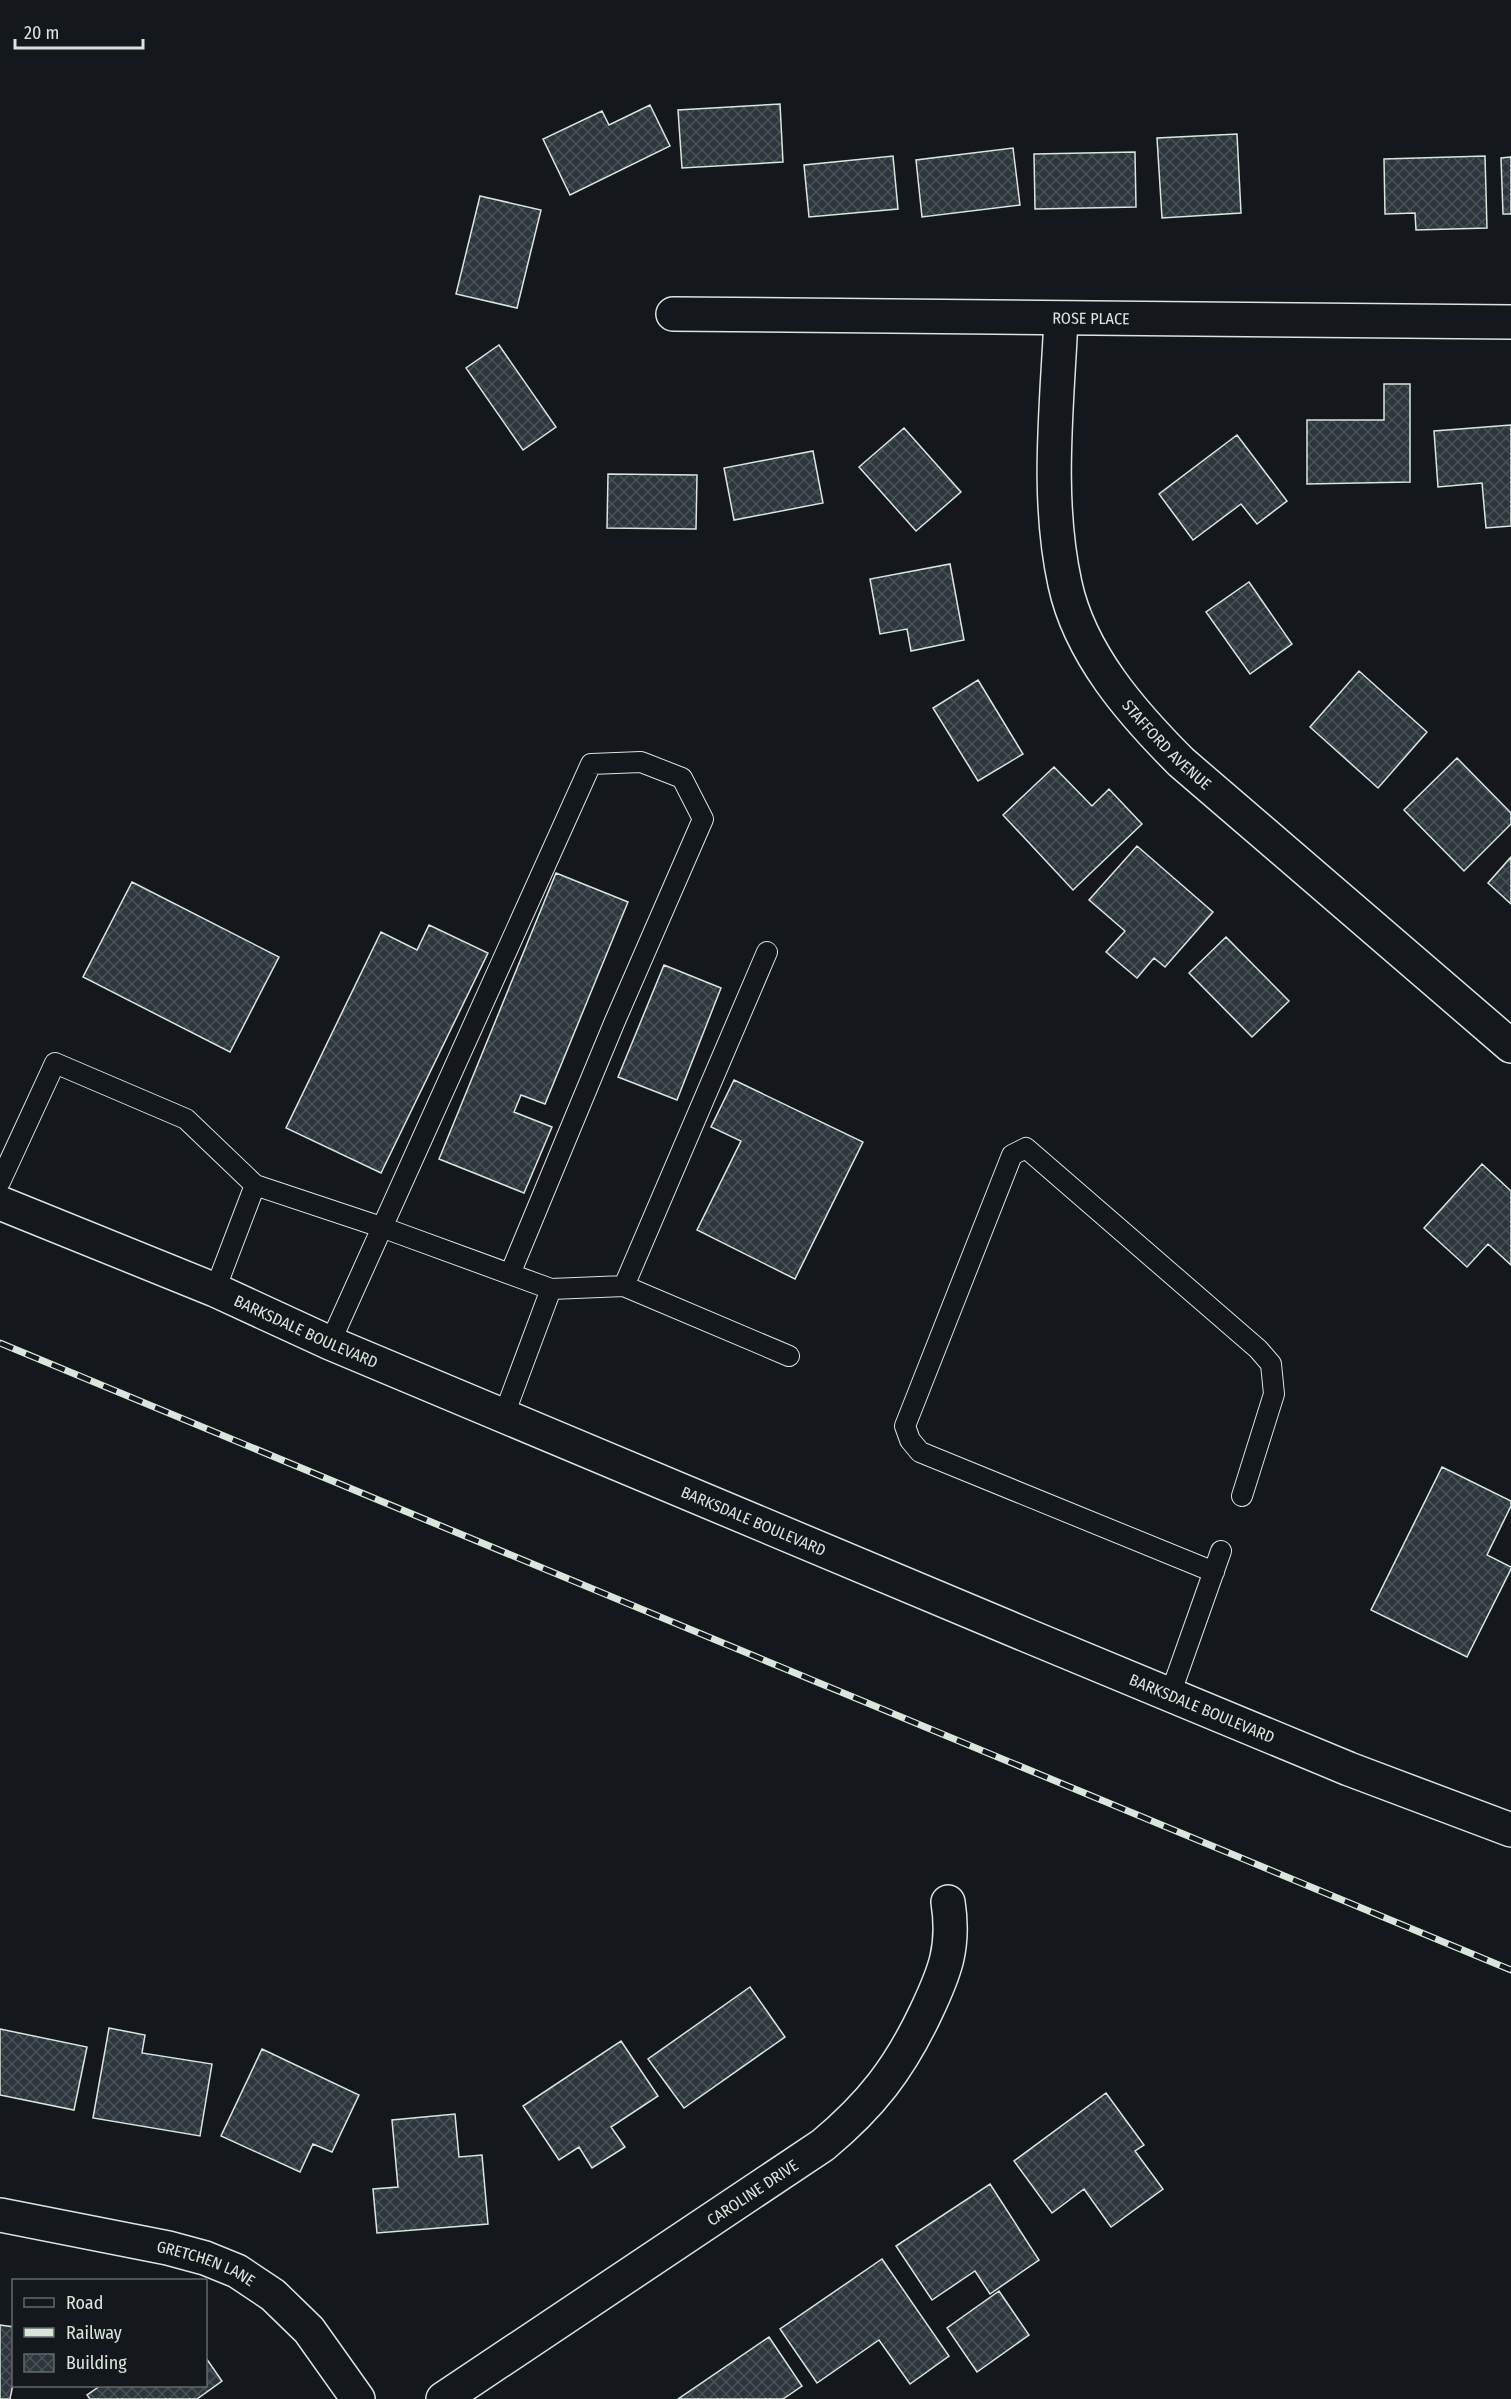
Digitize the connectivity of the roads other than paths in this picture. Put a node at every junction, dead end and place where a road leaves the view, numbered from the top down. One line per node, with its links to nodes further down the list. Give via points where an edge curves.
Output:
1 (673, 314): 2 (street, ROSE PLACE)
2 (1061, 319): 3 (street, ROSE PLACE); 5 (street, STAFFORD AVENUE, via 1055,465 1057,530 1065,585 1080,626 1114,685 1150,731 1181,762)
3 (1511, 322)
4 (767, 951): 11 (lane)
5 (1511, 1046)
6 (0, 1182): 7 (lane, via 55,1063 186,1119)
7 (255, 1185): 9 (lane); 13 (lane)
8 (0, 1203): 13 (street, BARKSDALE BOULEVARD)
9 (384, 1228): 10 (lane); 10 (lane, via 591,764 641,762 682,778 703,819); 14 (lane)
10 (510, 1274): 12 (lane)
11 (624, 1286): 12 (lane); 15 (lane)
12 (551, 1289): 16 (lane)
13 (215, 1290): 14 (street, BARKSDALE BOULEVARD)
14 (330, 1343): 16 (street, BARKSDALE BOULEVARD)
15 (789, 1356)
16 (504, 1415): 20 (street, BARKSDALE BOULEVARD)
17 (1242, 1496): 19 (lane, via 1274,1394 1271,1364 1026,1148 1012,1155 905,1426 910,1440 920,1452)
18 (1221, 1551): 19 (lane)
19 (1214, 1572): 20 (lane)
20 (1170, 1695): 21 (street, BARKSDALE BOULEVARD)
21 (1511, 1830)
22 (948, 1902): 25 (street, CAROLINE DRIVE, via 952,1926 944,1975 911,2044 882,2088 850,2122 823,2145)
23 (0, 2215): 24 (street, GRETCHEN LANE, via 168,2248 237,2271 273,2295 309,2330)
24 (358, 2399)
25 (443, 2399)

